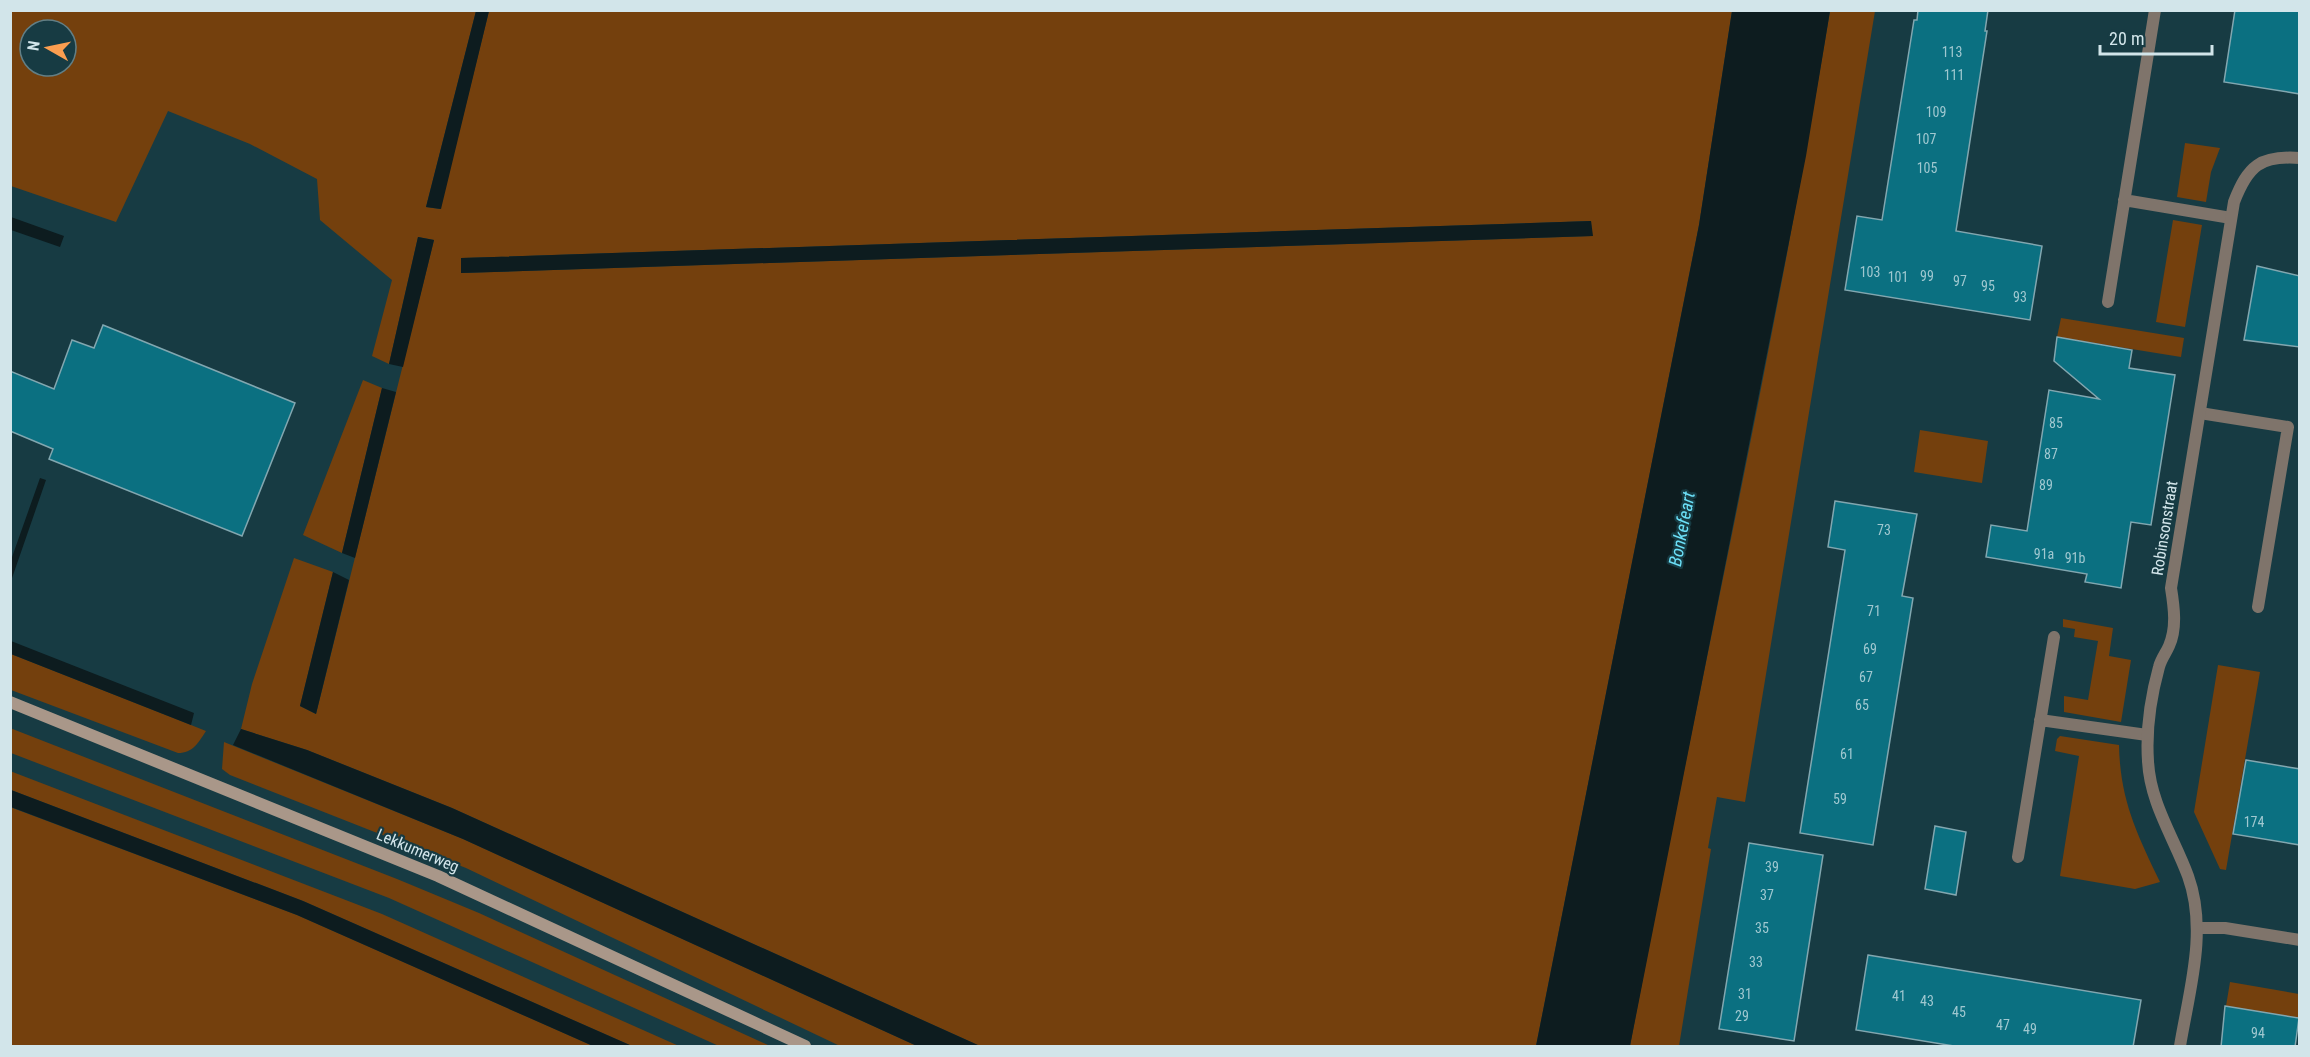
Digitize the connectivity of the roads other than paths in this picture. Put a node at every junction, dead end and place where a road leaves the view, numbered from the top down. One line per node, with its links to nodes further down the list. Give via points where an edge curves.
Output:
1 (2155, 10): 3 (street)
2 (2300, 158): 4 (street, Robinsonstraat, via 2276,157 2256,164 2243,179)
3 (2124, 200): 4 (street); 5 (street)
4 (2231, 218): 6 (street, Robinsonstraat)
5 (2108, 302)
6 (2200, 413): 7 (street, via 2288,427); 11 (street, Robinsonstraat, via 2171,588 2175,613 2170,644 2159,665)
7 (2259, 607)
8 (2054, 636): 10 (street)
9 (10, 702): 15 (main road, Lekkumerweg, via 438,876)
10 (2040, 720): 11 (street); 12 (street)
11 (2147, 735): 13 (street, Robinsonstraat, via 2154,796 2188,877)
12 (2018, 857)
13 (2198, 927): 14 (street); 16 (street, Robinsonstraat)
14 (2300, 940)
15 (805, 1047)
16 (2180, 1047)

